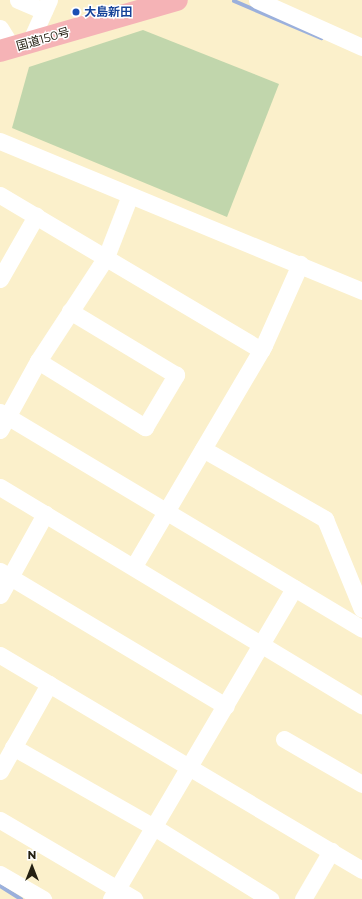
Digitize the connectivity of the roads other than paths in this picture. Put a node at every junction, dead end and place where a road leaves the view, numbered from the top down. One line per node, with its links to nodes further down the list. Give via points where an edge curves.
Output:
1 (18, 0): 4 (street)
2 (177, 0): 7 (highway, 国道150号)
3 (257, 0): 6 (street)
4 (46, 5): 7 (street)
5 (0, 28): 7 (street)
6 (362, 46)
7 (14, 47)
8 (0, 141): 10 (street)
9 (0, 195): 11 (street)
10 (130, 195): 12 (street); 13 (street)
11 (36, 216): 12 (street); 14 (street)
12 (106, 257): 16 (street); 17 (street)
13 (300, 264): 15 (street); 17 (street)
14 (0, 279)
15 (362, 291)
16 (70, 311): 18 (street); 18 (street, via 176,375 145,427)
17 (261, 350): 20 (street)
18 (38, 361): 19 (street)
19 (3, 419): 22 (street)
20 (203, 449): 22 (street); 28 (street, via 325,519)
21 (0, 487): 23 (street)
22 (166, 512): 24 (street); 26 (street)
23 (45, 514): 24 (street); 25 (street)
24 (134, 566): 30 (street)
25 (5, 574): 27 (street); 34 (street)
26 (294, 588): 29 (street); 30 (street)
27 (0, 595)
28 (362, 609)
29 (362, 629)
30 (263, 645): 33 (street); 34 (street)
31 (0, 655): 32 (street)
32 (49, 684): 36 (street); 37 (street)
33 (362, 705)
34 (226, 706): 37 (street)
35 (284, 739): 39 (street)
36 (13, 747): 38 (street); 41 (street)
37 (189, 768): 41 (street); 42 (street)
38 (0, 771)
39 (362, 784)
40 (0, 820): 45 (street)
41 (154, 827): 45 (street); 48 (street)
42 (331, 851): 43 (street); 49 (street)
43 (362, 870)
44 (0, 874): 46 (street)
45 (114, 894): 47 (street)
46 (42, 899)
47 (134, 899)
48 (270, 899)
49 (303, 899)

